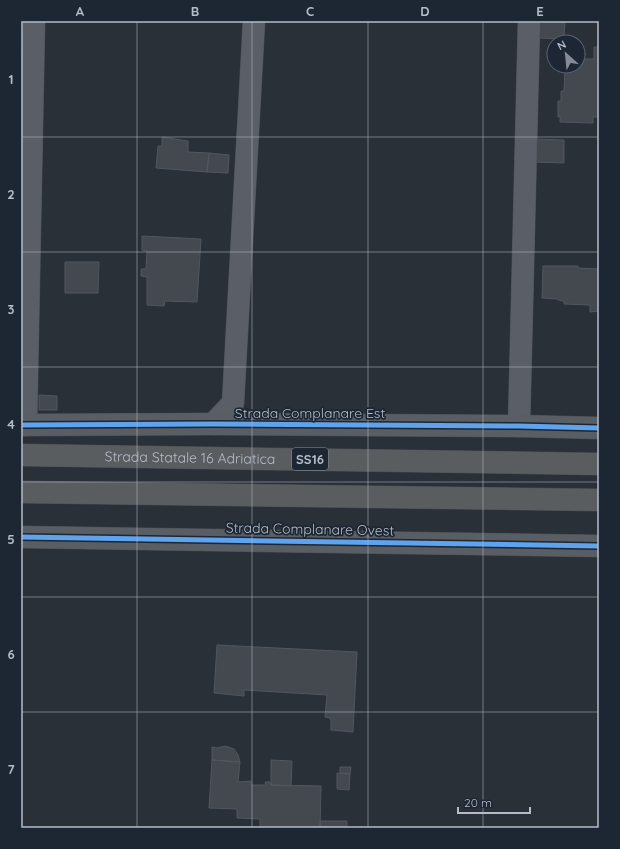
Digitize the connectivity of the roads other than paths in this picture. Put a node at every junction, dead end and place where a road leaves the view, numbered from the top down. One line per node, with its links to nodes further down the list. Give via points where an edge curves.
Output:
1 (34, 21): 5 (street)
2 (254, 21): 4 (street, via 233,403)
3 (529, 21): 6 (street)
4 (213, 424): 5 (street, Strada Complanare Est); 6 (street, Strada Complanare Est)
5 (24, 425)
6 (519, 426): 7 (street, Strada Complanare Est)
7 (599, 428)
8 (21, 455): 9 (highway, Strada Statale 16 Adriatica / SS16)
9 (599, 464)
10 (21, 492): 11 (highway)
11 (599, 500)
12 (21, 536): 13 (street, Strada Complanare Ovest)
13 (599, 546)

